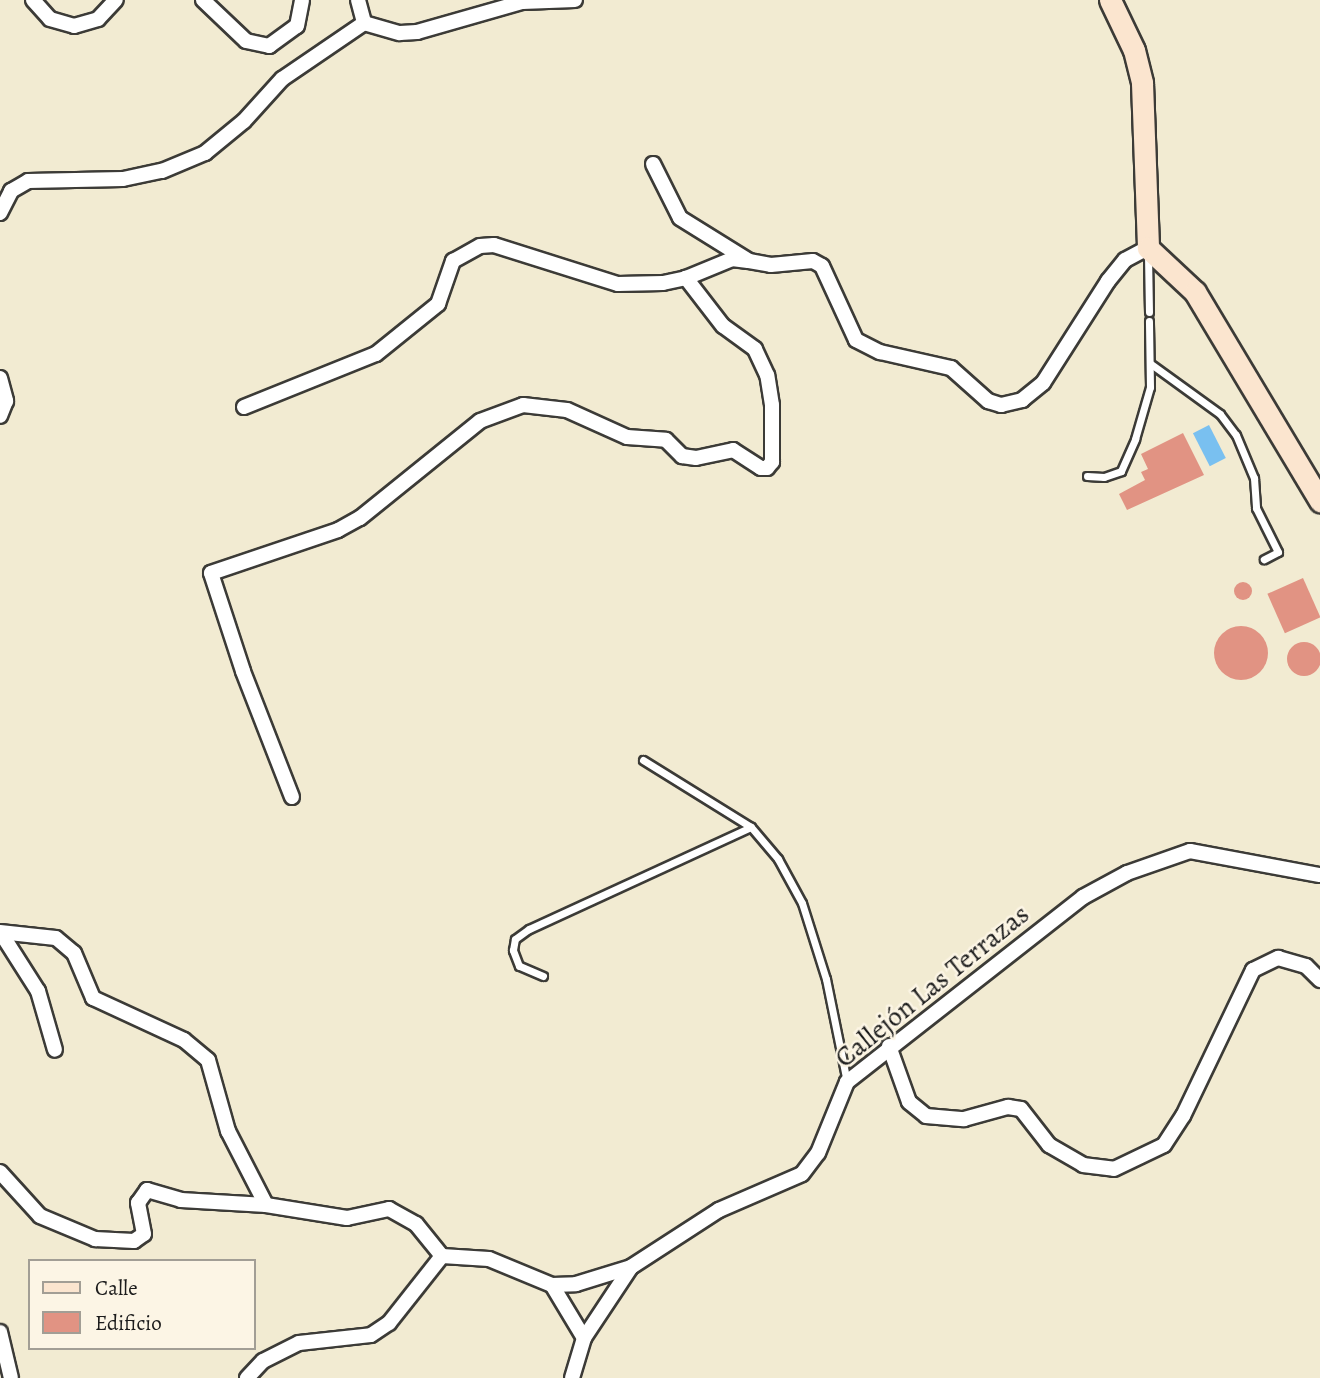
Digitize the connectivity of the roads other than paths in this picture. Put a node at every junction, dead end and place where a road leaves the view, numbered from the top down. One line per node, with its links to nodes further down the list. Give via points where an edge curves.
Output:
1 (33, 0): 2 (street, via 50,19 74,26 98,19)
2 (116, 0)
3 (203, 0): 4 (street, via 246,41 269,46 297,26)
4 (302, 0)
5 (358, 0): 8 (street)
6 (575, 0): 8 (street, via 522,2 417,32 400,33)
7 (1110, 0): 11 (street, via 1134,50 1142,83)
8 (363, 23): 10 (street, via 282,79 244,121 205,153 162,171 123,180 28,181 11,191)
9 (653, 164): 12 (street, via 680,218)
10 (0, 213)
11 (1148, 248): 12 (street, via 1125,260 1108,281 1043,383 1022,400 1001,405 988,401 951,368 880,352 856,341 822,267 813,261 771,265); 14 (lane); 19 (street, via 1195,292)
12 (749, 261): 13 (street, via 721,262)
13 (686, 278): 16 (street, via 618,284 495,244 480,246 453,261 439,304 376,354); 22 (street, via 723,326 755,349 767,375 772,405 772,463 767,467 761,468 733,450 696,458 682,456 666,440 627,437 567,410 523,405 480,421 360,518 338,530 211,573)
14 (1151, 364): 18 (lane, via 1150,387 1121,471); 20 (lane, via 1220,414 1236,435 1254,478 1256,508 1278,552)
15 (0, 378): 17 (street, via 6,401)
16 (244, 407)
17 (0, 416)
18 (1087, 476)
19 (1320, 501)
20 (1264, 559)
21 (643, 760): 23 (lane)
22 (292, 797)
23 (751, 827): 26 (lane, via 528,929 515,939 513,950 520,966); 30 (lane, via 778,859 802,903 826,979)
24 (1320, 875): 28 (street, Callejón Las Terrazas, via 1212,852 1190,850 1161,859 1083,897)
25 (1, 932): 29 (street, via 38,991); 32 (street, via 56,938 74,953 93,998 184,1040 208,1060 228,1131)
26 (543, 976)
27 (1320, 980): 28 (street, via 1306,966 1279,958 1253,970 1183,1116 1164,1145 1114,1169 1083,1165 1049,1145 1021,1109 1009,1107 964,1119 926,1116 909,1101)
28 (889, 1046): 30 (street, Callejón Las Terrazas)
29 (54, 1050)
30 (847, 1082): 34 (street, Callejón Las Terrazas, via 818,1153 802,1174 719,1210)
31 (0, 1172): 32 (street, via 40,1216 96,1240 134,1241 144,1234 138,1203 147,1190 181,1200)
32 (266, 1205): 33 (street, via 347,1218 389,1209 416,1224)
33 (442, 1256): 35 (street, via 489,1259); 39 (street, via 388,1323 371,1335 299,1343 263,1361)
34 (631, 1267): 35 (street, via 576,1284); 37 (street)
35 (552, 1285): 37 (street)
36 (0, 1332): 38 (street)
37 (584, 1338): 40 (street)
38 (11, 1378)
39 (247, 1378)
40 (572, 1378)

